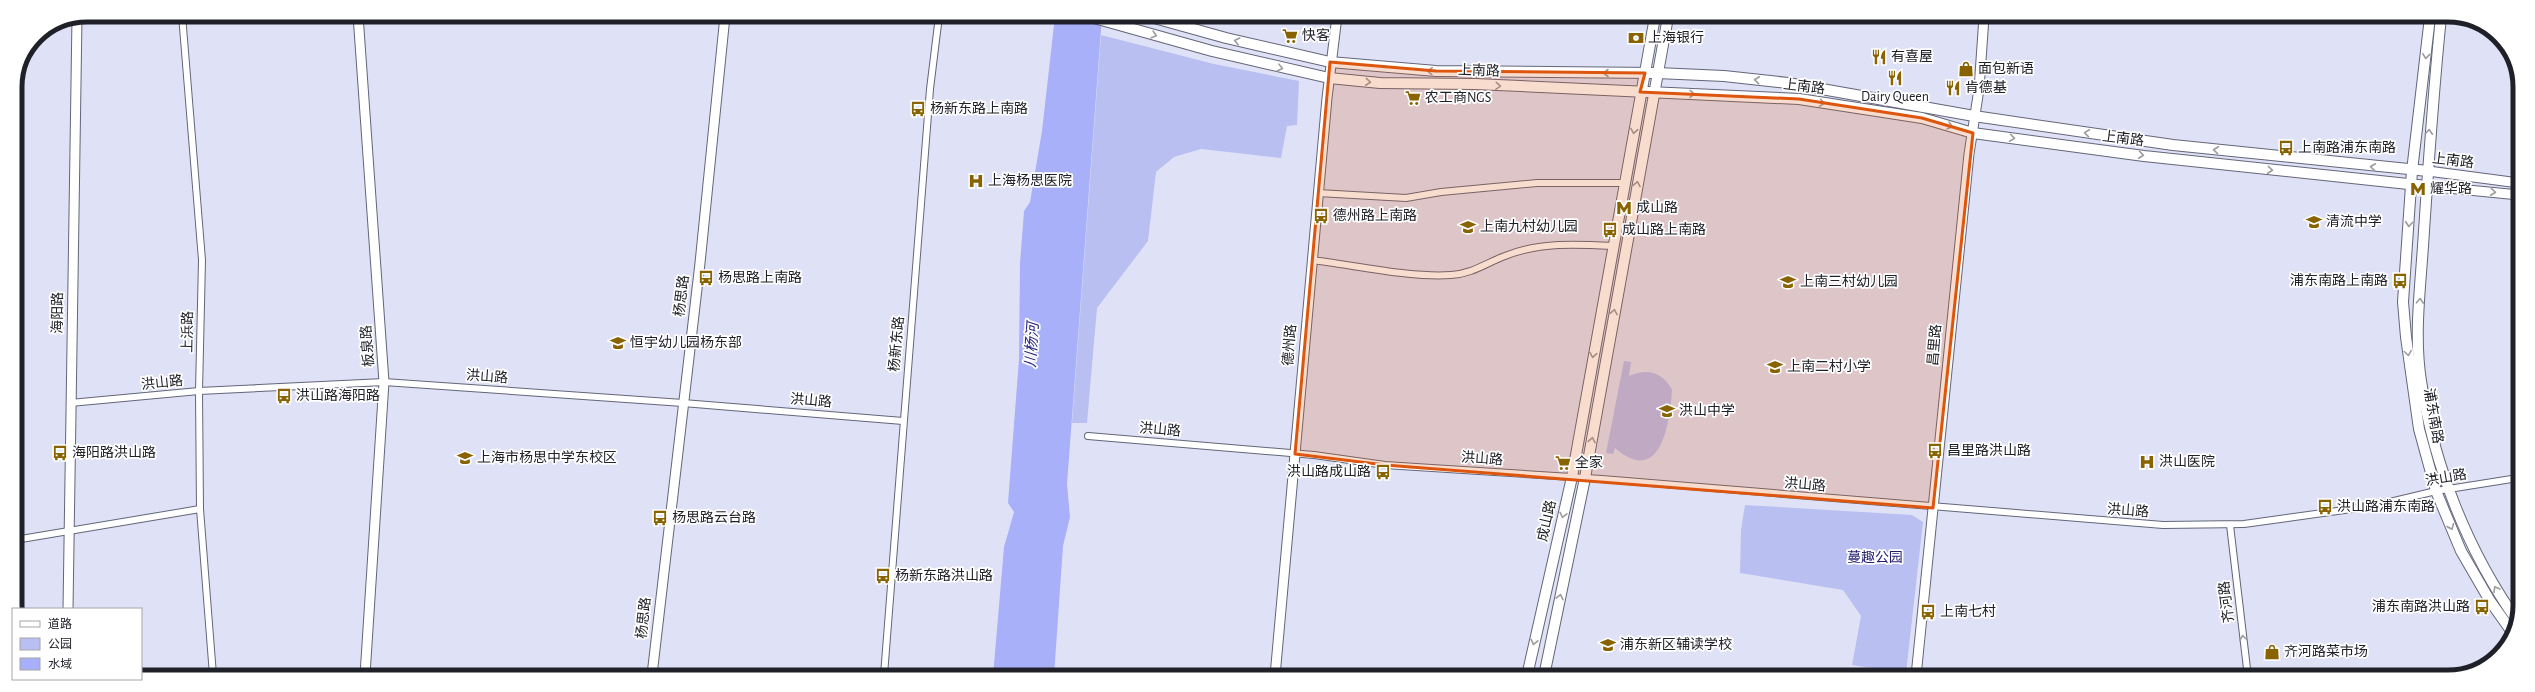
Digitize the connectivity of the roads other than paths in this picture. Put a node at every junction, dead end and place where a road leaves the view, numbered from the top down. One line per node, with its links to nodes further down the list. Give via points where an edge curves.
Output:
1 (183, 22): 33 (street, 上浜路, via 202,260)
2 (358, 22): 32 (street, 板泉路)
3 (724, 22): 35 (street, 杨思路)
4 (938, 22): 36 (street, 杨新东路, via 930,89)
5 (1110, 22): 17 (main road, 上南路, one-way to 17, via 1212,51)
6 (1169, 22): 14 (main road, 上南路, one-way to 6)
7 (1336, 22): 14 (street, 德州路)
8 (1654, 22): 15 (main road, 成山路)
9 (1667, 22): 16 (main road, 成山路)
10 (1984, 22): 20 (street, 昌里路, via 1979,89)
11 (2429, 22): 22 (main road, one-way to 22)
12 (2440, 22): 23 (main road, one-way to 12, via 2429,130)
13 (78, 23): 34 (street, 海阳路)
14 (1330, 62): 15 (main road, 上南路, one-way to 14, via 1436,71); 17 (street, 德州路)
15 (1644, 73): 16 (main road, 上南路); 18 (main road, 成山路)
16 (1657, 73): 19 (main road, 成山路); 20 (main road, 上南路, one-way to 16, via 1788,83)
17 (1329, 78): 18 (main road, 上南路, one-way to 18, via 1380,83 1475,84); 28 (street, 德州路)
18 (1640, 92): 19 (main road, 上南路); 25 (main road, 成山路, one-way to 25)
19 (1653, 92): 21 (main road, 上南路, one-way to 21, via 1799,99 1922,118); 40 (main road, 成山路, one-way to 19)
20 (1974, 116): 21 (street, 昌里路); 22 (main road, 上南路, one-way to 20, via 2173,145)
21 (1973, 133): 26 (main road, 上南路, one-way to 26, via 2144,156); 44 (street, 昌里路)
22 (2412, 171): 23 (main road, 上南路); 26 (main road)
23 (2428, 171): 24 (street, 上南路); 27 (main road)
24 (2513, 182)
25 (1624, 183): 28 (street, via 1537,183 1406,198); 30 (main road, 成山路)
26 (2413, 185): 27 (main road, 上南路); 43 (main road, 浦东南路, one-way to 43, via 2405,271 2405,323 2419,429)
27 (2427, 186): 29 (street, 上南路, one-way to 29); 42 (main road, 浦东南路, one-way to 27, via 2432,432 2421,380 2418,327)
28 (1318, 193): 31 (street, 德州路)
29 (2513, 194)
30 (1613, 246): 31 (street, via 1576,244 1536,248 1506,255 1473,272 1450,275 1415,274); 39 (main road, 成山路, one-way to 39)
31 (1312, 260): 38 (street, 德州路)
32 (384, 382): 33 (street, 洪山路); 35 (street, 洪山路); 53 (street, 板泉路)
33 (199, 391): 34 (street, 洪山路); 45 (street, 上浜路)
34 (70, 403): 47 (street, 海阳路)
35 (683, 403): 36 (street, 洪山路); 54 (street, 杨思路)
36 (903, 421): 55 (street, 杨新东路)
37 (1088, 436): 38 (street, 洪山路)
38 (1295, 454): 39 (street, 洪山路, via 1386,465); 56 (street, 德州路)
39 (1572, 477): 40 (street, 洪山路); 57 (main road, 成山路, one-way to 57)
40 (1585, 478): 44 (street, 洪山路); 58 (main road, 成山路, one-way to 40)
41 (2513, 479): 42 (street, 洪山路)
42 (2450, 490): 43 (street, 洪山路); 50 (main road, 浦东南路, one-way to 42, via 2474,550)
43 (2436, 491): 46 (street, 洪山路, via 2373,506); 51 (main road, 浦东南路, one-way to 51, via 2461,551)
44 (1933, 508): 46 (street, 洪山路, via 2150,525); 59 (street, 昌里路)
45 (200, 509): 47 (street); 52 (street, 上浜路)
46 (2230, 525): 60 (street, 齐河路, one-way to 46)
47 (69, 531): 48 (street); 49 (street, 海阳路)
48 (22, 539)
49 (68, 608)
50 (2512, 613)
51 (2509, 627)
52 (213, 670)
53 (365, 670)
54 (653, 670)
55 (884, 670)
56 (1276, 670)
57 (1528, 670)
58 (1545, 670)
59 (1917, 670)
60 (2247, 670)

